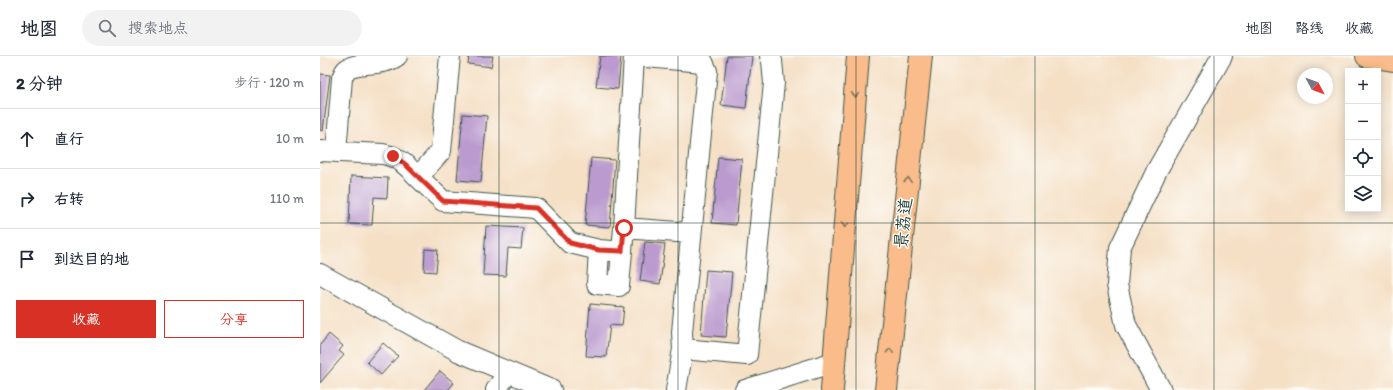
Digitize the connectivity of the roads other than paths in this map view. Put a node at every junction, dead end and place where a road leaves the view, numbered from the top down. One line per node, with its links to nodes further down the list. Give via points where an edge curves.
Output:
1 (397, 56): 10 (street, via 388,62 352,66 345,70)
2 (450, 56): 11 (street, via 441,151)
3 (770, 56): 17 (street, via 774,83 747,355)
4 (858, 56): 18 (main road, one-way to 18)
5 (921, 56): 25 (main road, 景荔道, one-way to 5)
6 (1222, 56): 26 (street, via 1157,170 1120,248 1117,285 1126,325)
7 (1368, 56): 9 (main road)
8 (672, 58): 12 (street, via 634,56); 13 (street, via 703,62 706,71)
9 (1393, 60)
10 (328, 152): 11 (street, via 393,156)
11 (418, 177): 14 (street, via 443,201 536,208 570,243)
12 (624, 228): 13 (street); 15 (street)
13 (691, 233): 17 (street, via 682,332)
14 (599, 250): 15 (street); 15 (street, via 597,284 619,286)
15 (622, 251)
16 (320, 274): 19 (street, via 458,351)
17 (683, 349): 22 (street)
18 (834, 362): 23 (street); 24 (main road)
19 (508, 372): 20 (street); 21 (street)
20 (496, 390)
21 (551, 390)
22 (676, 390)
23 (745, 390)
24 (832, 390)
25 (886, 390)
26 (1161, 390)

